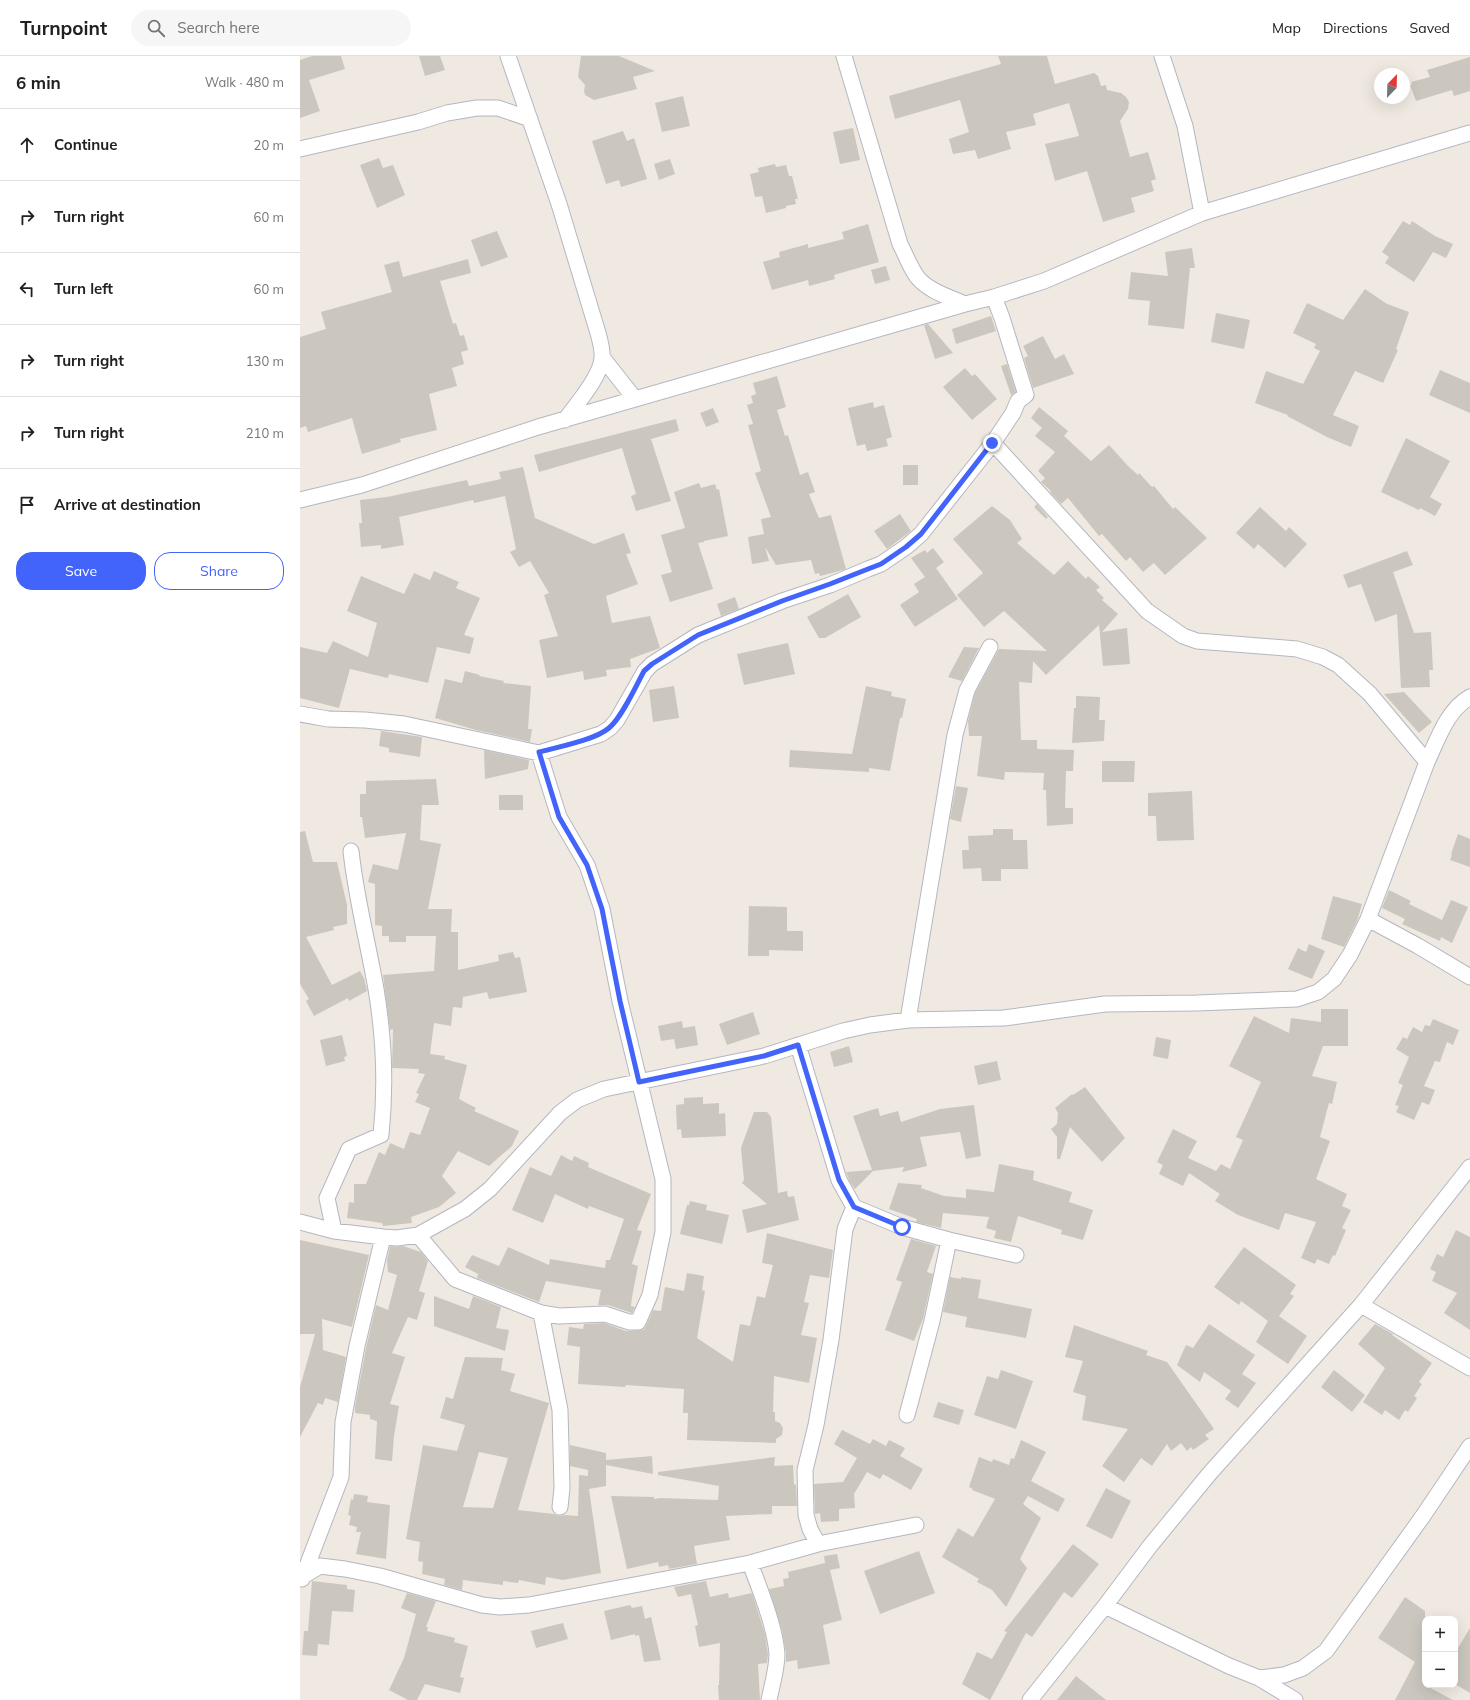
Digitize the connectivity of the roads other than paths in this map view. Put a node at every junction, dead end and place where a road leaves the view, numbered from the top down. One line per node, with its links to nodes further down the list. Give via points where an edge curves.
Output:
1 (508, 56): 4 (street)
2 (844, 56): 9 (street, via 900,244 918,278 933,290)
3 (1162, 56): 7 (street, via 1186,126)
4 (530, 119): 6 (street, via 498,108 477,108); 10 (street, via 559,204 598,333)
5 (1470, 133): 7 (street)
6 (300, 148)
7 (1202, 213): 8 (street, via 1044,281)
8 (994, 297): 9 (street); 13 (street, via 1026,395 1018,401 1013,413)
9 (965, 304): 11 (street)
10 (602, 357): 11 (street); 12 (street, via 588,389)
11 (634, 399): 12 (street)
12 (565, 420): 14 (street, via 362,485)
13 (992, 443): 18 (street, via 921,534 906,547 881,564 698,635 644,671 610,728 601,734); 19 (street, via 1147,611 1183,636 1197,641 1298,648 1338,665 1370,694)
14 (300, 500)
15 (990, 647): 23 (street, via 968,690 955,735)
16 (1470, 697): 19 (street, via 1461,702 1449,716)
17 (300, 714): 18 (street, via 328,719 404,724)
18 (539, 752): 25 (street, via 559,817 587,865 602,909)
19 (1427, 762): 21 (street)
20 (351, 851): 29 (street, via 356,891 376,990 383,1051 383,1112 381,1135 349,1149 327,1198)
21 (1368, 919): 22 (street); 23 (street, via 1350,955 1334,979 1318,992 1297,999 1105,1004 1004,1018)
22 (1470, 977)
23 (908, 1020): 24 (street, via 843,1031)
24 (798, 1045): 25 (street, via 764,1056); 27 (street, via 839,1180)
25 (639, 1082): 30 (street, via 604,1089 577,1100 560,1113 490,1189 465,1209); 35 (street, via 663,1179 663,1232 650,1295 638,1322 629,1322 605,1314 559,1316)
26 (1470, 1167): 34 (street)
27 (854, 1207): 32 (street, via 902,1227); 41 (street, via 845,1230 831,1340 805,1470 806,1514)
28 (300, 1222): 29 (street)
29 (334, 1231): 31 (street)
30 (418, 1235): 31 (street); 35 (street, via 455,1279)
31 (383, 1238): 43 (street, via 357,1346 343,1422 341,1477)
32 (949, 1240): 33 (street); 37 (street, via 932,1321)
33 (1016, 1255)
34 (1361, 1306): 36 (street); 44 (street, via 1210,1473)
35 (541, 1313): 39 (street, via 560,1410)
36 (1470, 1368)
37 (907, 1415)
38 (1470, 1446): 45 (street, via 1326,1651 1303,1668 1284,1675)
39 (560, 1507)
40 (916, 1525): 41 (street)
41 (818, 1544): 42 (street)
42 (750, 1563): 43 (street, via 529,1605 500,1607 463,1600 380,1576 345,1569 320,1566); 46 (street, via 764,1600 777,1654)
43 (301, 1580)
44 (1105, 1606): 45 (street, via 1228,1666); 47 (street)
45 (1259, 1678): 48 (street)
46 (769, 1700)
47 (1030, 1700)
48 (1295, 1700)

